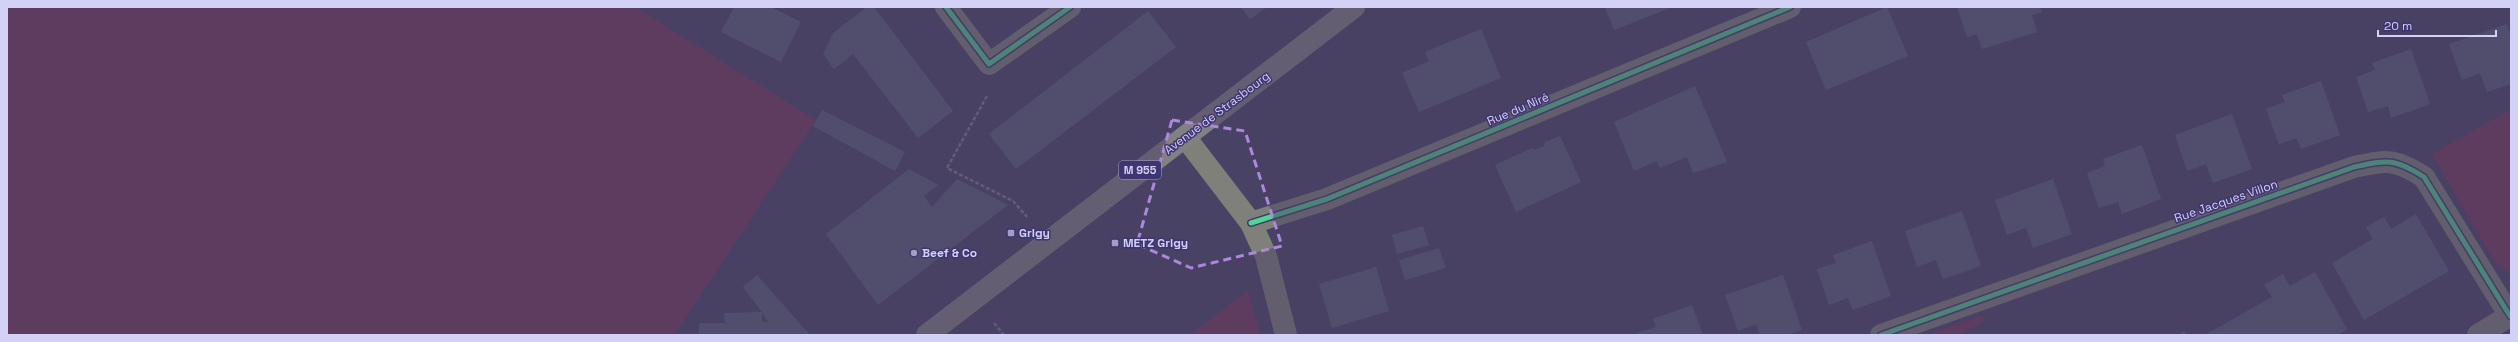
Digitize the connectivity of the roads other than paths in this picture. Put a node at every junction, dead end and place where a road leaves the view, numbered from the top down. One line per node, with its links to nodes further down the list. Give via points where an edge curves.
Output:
1 (946, 7): 2 (street, via 988,64)
2 (1070, 7)
3 (1354, 7): 5 (main road, Avenue de Strasbourg / M 955)
4 (1790, 7): 6 (street, Rue du Niré, via 1328,199)
5 (1184, 137): 6 (street); 8 (main road, Avenue de Strasbourg / M 955)
6 (1251, 223): 9 (street, via 1266,256)
7 (2510, 316): 10 (street, Rue Jacques Villon, via 2424,177 2407,166 2388,160 2354,166); 11 (street)
8 (927, 335)
9 (1286, 335)
10 (1881, 335)
11 (2478, 335)

